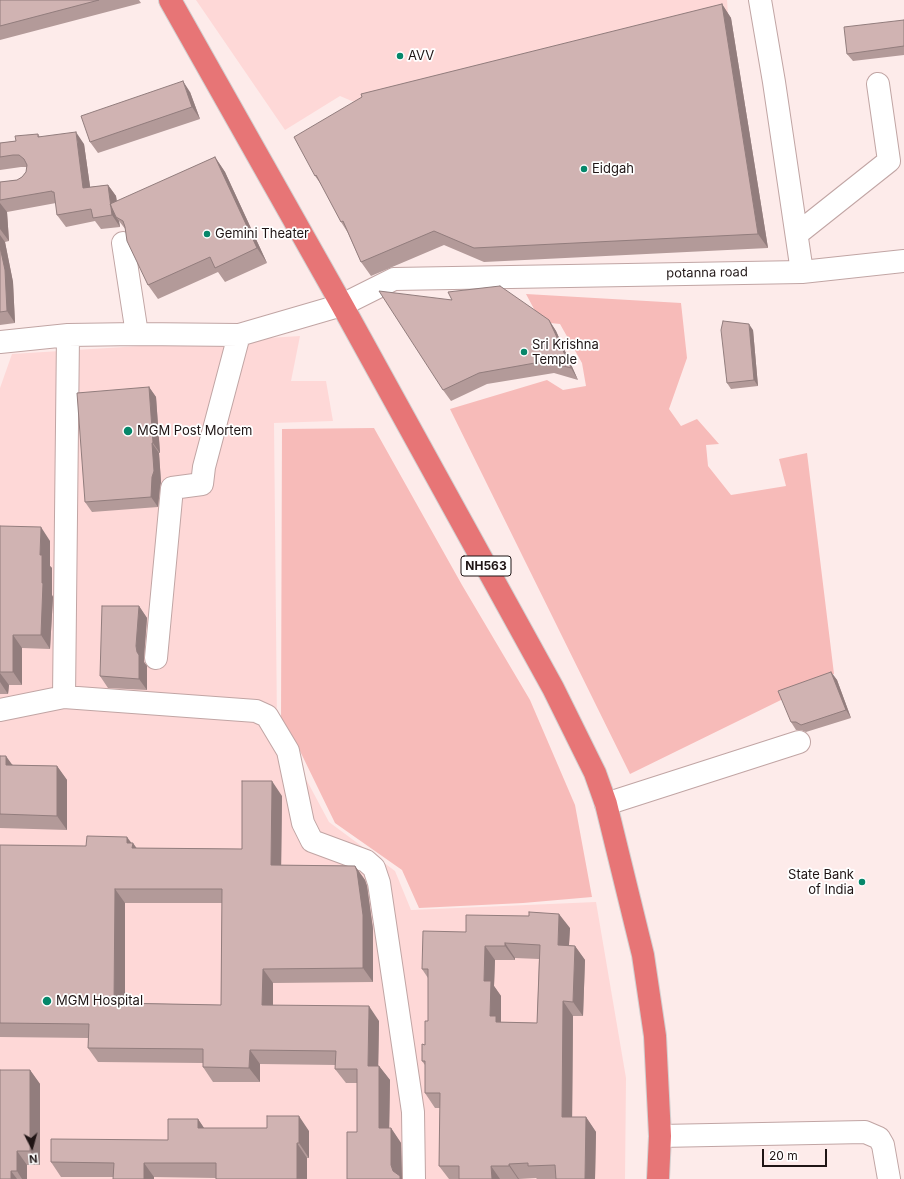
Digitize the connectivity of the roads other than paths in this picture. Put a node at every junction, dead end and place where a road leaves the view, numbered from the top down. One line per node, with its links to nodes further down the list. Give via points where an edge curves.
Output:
1 (170, 0): 8 (highway, NH563)
2 (760, 0): 4 (street)
3 (878, 84): 4 (street, via 889,161)
4 (797, 234): 7 (street)
5 (122, 243): 9 (street)
6 (904, 261): 7 (street, potanna road)
7 (802, 272): 8 (street, potanna road, via 394,279)
8 (342, 305): 11 (street, potanna road); 17 (highway, NH563, via 553,688 595,773)
9 (137, 334): 10 (street, potanna road); 11 (street, potanna road)
10 (68, 335): 12 (street, potanna road); 14 (street)
11 (238, 336): 13 (street, via 204,467 202,484 172,488)
12 (2, 346)
13 (156, 658)
14 (64, 697): 15 (street); 19 (street, via 256,711 267,716 288,751 303,824 312,841 366,861 374,868 379,883 413,1112)
15 (0, 710)
16 (799, 742): 17 (street)
17 (606, 804): 18 (highway, NH563, via 643,955 655,1036)
18 (660, 1136): 20 (highway, NH563); 21 (street, via 865,1132 878,1138 883,1145)
19 (414, 1179)
20 (658, 1179)
21 (889, 1179)

